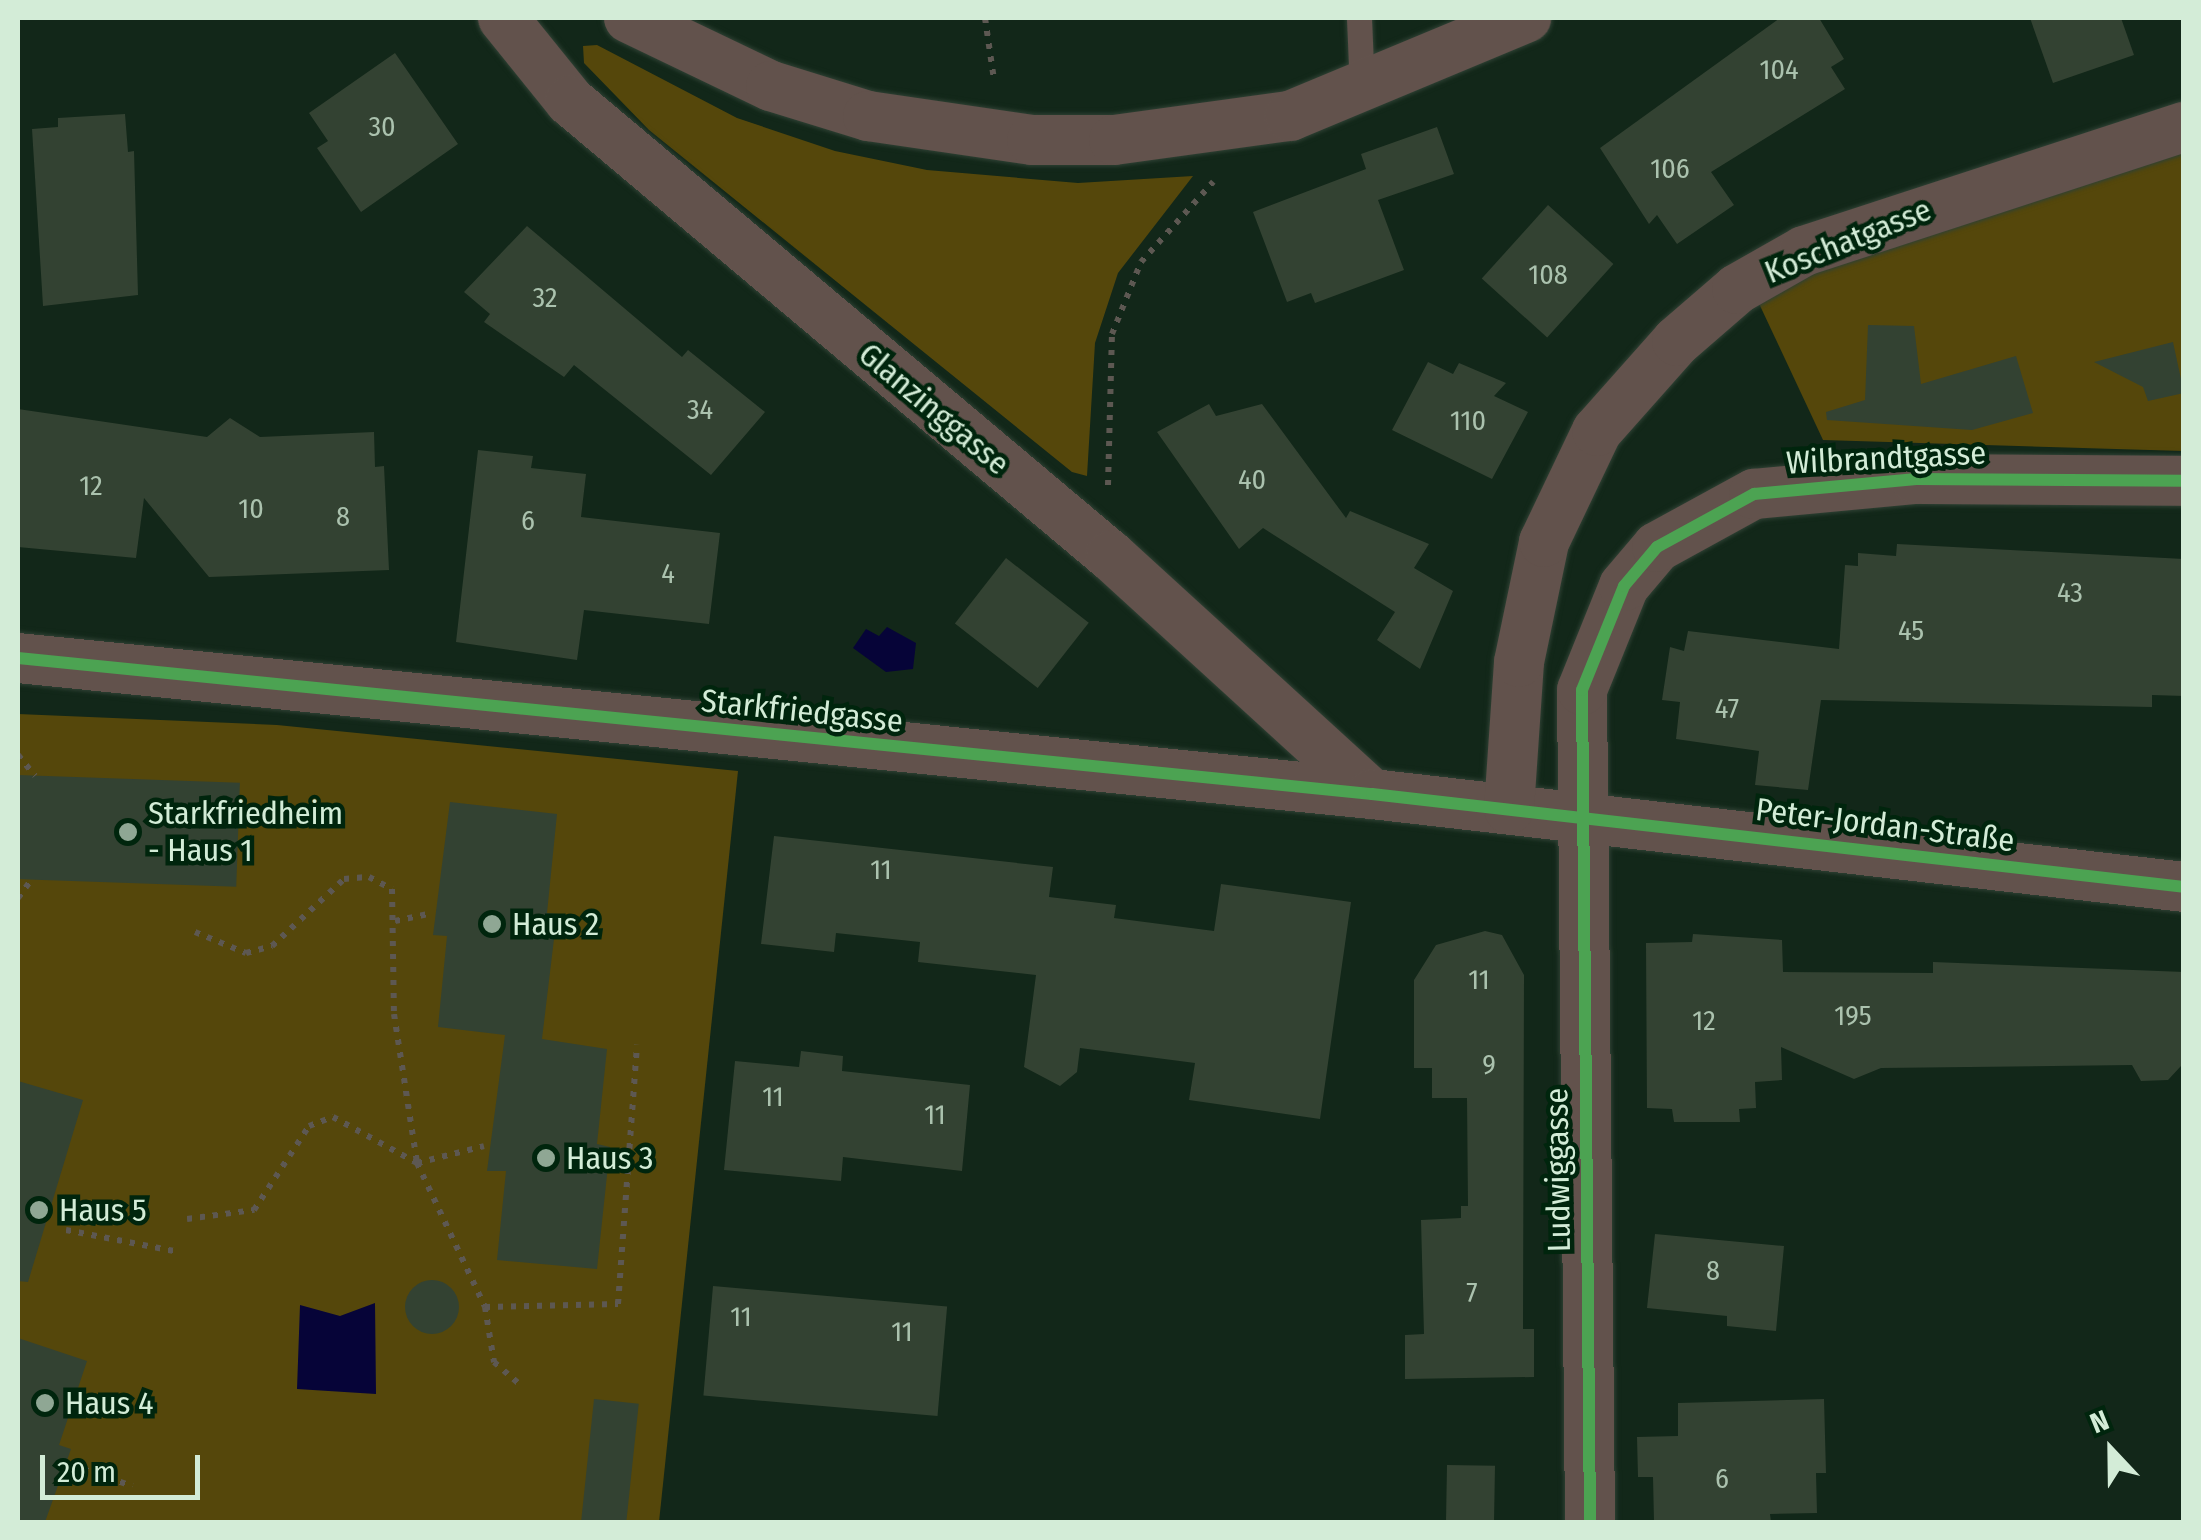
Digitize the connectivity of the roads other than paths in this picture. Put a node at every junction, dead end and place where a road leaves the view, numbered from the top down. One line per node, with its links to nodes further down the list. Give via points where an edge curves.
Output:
1 (502, 18): 9 (street, Glanzinggasse, via 570,101 1112,556)
2 (629, 18): 5 (street, via 739,73 868,116 1032,140 1114,140 1290,116)
3 (1358, 18): 5 (lane)
4 (1526, 18): 5 (street)
5 (1362, 90)
6 (2184, 127): 10 (street, Koschatgasse, via 1804,251 1736,289 1677,341 1596,431 1544,542 1519,662)
7 (2184, 481): 11 (street, Wilbrandtgasse, via 1806,485 1754,494 1699,520 1657,547 1600,631 1582,690)
8 (18, 658): 9 (street, Starkfriedgasse)
9 (1372, 794): 10 (street, Starkfriedgasse)
10 (1510, 809): 11 (street, Starkfriedgasse)
11 (1580, 817): 12 (street, Peter-Jordan-Straße); 13 (street, Ludwiggasse)
12 (2184, 887)
13 (1590, 1522)

